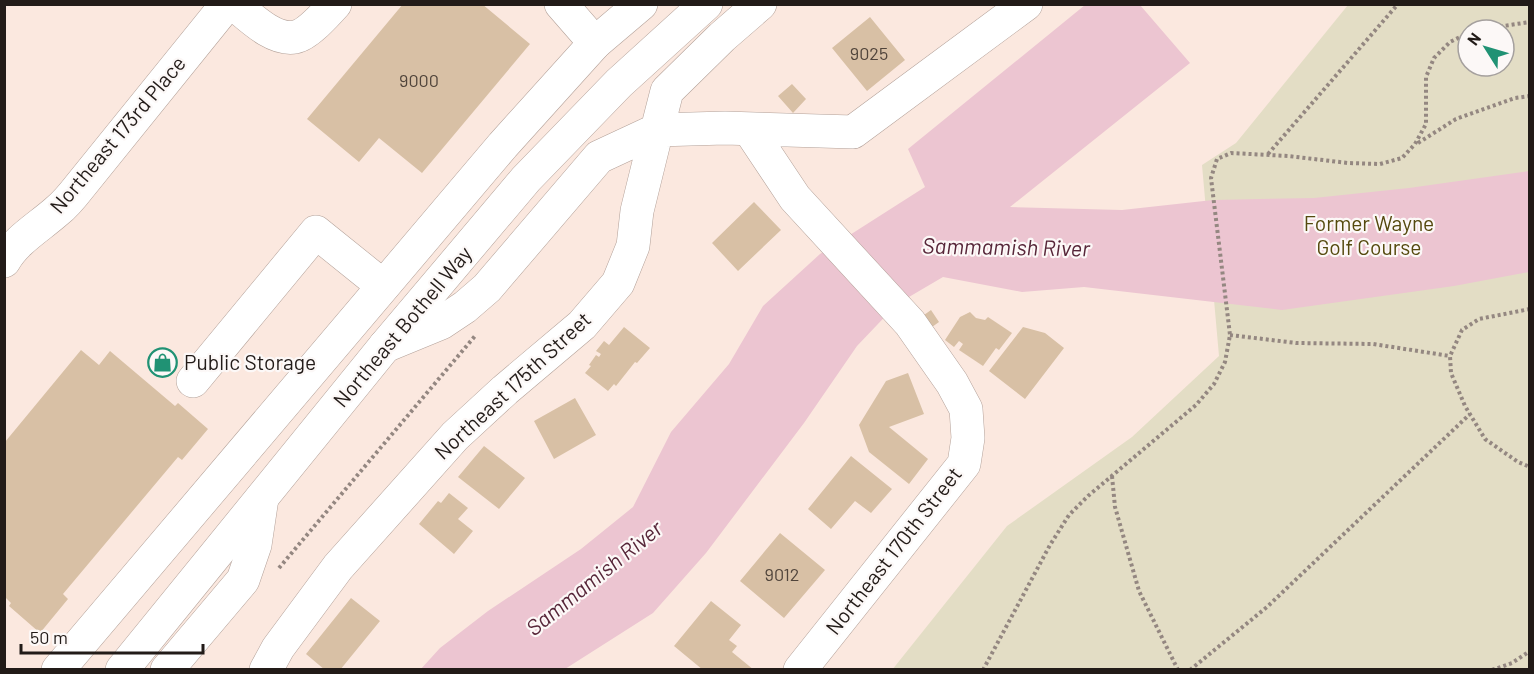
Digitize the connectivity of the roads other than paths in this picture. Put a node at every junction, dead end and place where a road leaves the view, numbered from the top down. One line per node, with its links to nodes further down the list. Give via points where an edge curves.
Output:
1 (227, 4): 13 (street, Northeast 173rd Place, via 81,186 19,242)
2 (234, 4): 3 (street, via 280,36 296,37 321,20)
3 (334, 4)
4 (561, 4): 9 (street)
5 (641, 4): 9 (street, Northeast Bothell Way)
6 (706, 4): 12 (street, Northeast Bothell Way, via 619,83)
7 (760, 4): 11 (street, Northeast 175th Street, via 667,91)
8 (1026, 4): 10 (street, via 853,132)
9 (595, 43): 12 (street, via 592,76 536,140); 14 (street, Northeast Bothell Way)
10 (749, 129): 11 (street); 22 (street, Northeast 170th Street, via 795,198 910,323 966,409 969,438 964,464)
11 (657, 130): 15 (street, via 599,157 487,288 465,307 441,323); 21 (street, Northeast 175th Street, via 637,211 633,246 618,283 582,325 455,436 338,567)
12 (526, 179): 15 (street, Northeast Bothell Way)
13 (4, 261)
14 (383, 286): 16 (street, via 316,232); 18 (street, Northeast Bothell Way)
15 (385, 346): 17 (street, Northeast Bothell Way)
16 (193, 381)
17 (262, 498): 19 (street, Northeast Bothell Way); 20 (street, via 255,545 243,580)
18 (58, 669)
19 (122, 669)
20 (167, 669)
21 (266, 669)
22 (800, 669)

